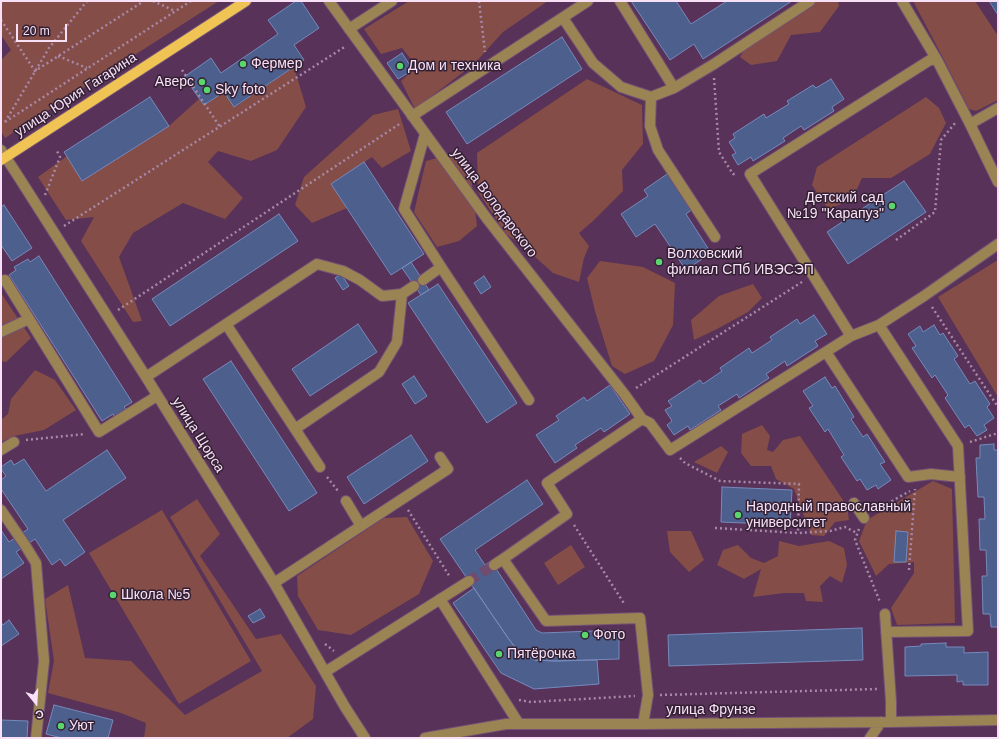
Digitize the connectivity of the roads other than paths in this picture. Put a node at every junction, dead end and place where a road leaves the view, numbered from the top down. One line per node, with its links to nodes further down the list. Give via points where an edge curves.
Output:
1 (246, 1): 17 (main road, улица Юрия Гагарина)
2 (329, 1): 9 (street, улица Володарского)
3 (392, 1): 9 (street)
4 (588, 1): 8 (street)
5 (620, 1): 11 (street)
6 (810, 1): 11 (street)
7 (902, 1): 10 (street)
8 (563, 18): 12 (street, via 593,63 621,87); 14 (street)
9 (349, 29): 14 (street, улица Володарского)
10 (936, 60): 15 (street); 28 (street, via 930,60 750,174)
11 (674, 88): 12 (street)
12 (651, 97): 19 (street, via 650,126 658,150)
13 (998, 108): 15 (street)
14 (412, 116): 16 (street, улица Володарского)
15 (970, 124): 18 (street)
16 (425, 134): 21 (street, via 404,209); 33 (street, улица Володарского)
17 (3, 156): 30 (street, улица Щорса)
18 (998, 182)
19 (715, 237)
20 (998, 244): 26 (street)
21 (441, 267): 23 (street); 32 (street)
22 (5, 280): 24 (street)
23 (402, 294): 25 (street, via 382,296 343,271 317,264); 34 (street, via 398,342 379,372)
24 (29, 319): 27 (street); 31 (street, via 99,432)
25 (226, 324): 30 (street); 34 (street)
26 (879, 324): 28 (street); 39 (street, via 958,446)
27 (1, 332)
28 (851, 336): 29 (street)
29 (826, 352): 33 (street, улица Володарского, via 670,450 650,422); 39 (street, via 908,477 930,474)
30 (146, 377): 31 (street, улица Щорса)
31 (157, 396): 48 (street, улица Щорса)
32 (529, 400)
33 (642, 419): 45 (street, via 547,483 567,514)
34 (295, 429): 38 (street)
35 (14, 442): 36 (street)
36 (1, 450)
37 (440, 456): 44 (street, via 448,469)
38 (320, 467)
39 (960, 478): 51 (street, via 968,631)
40 (346, 501): 44 (street)
41 (854, 503): 43 (street)
42 (1, 510): 57 (street, via 36,563 44,661)
43 (864, 518)
44 (361, 526): 48 (street)
45 (503, 559): 46 (street); 56 (street, via 546,621 640,618 648,695)
46 (494, 565)
47 (469, 581): 49 (street)
48 (274, 583): 52 (street, улица Щорса)
49 (440, 599): 52 (street); 55 (street)
50 (885, 614): 51 (street)
51 (886, 632): 54 (street, via 891,701)
52 (325, 672): 58 (street, улица Щорса)
53 (998, 720): 54 (street, улица Фрунзе)
54 (886, 722): 56 (street, улица Фрунзе); 60 (street)
55 (519, 724): 56 (street, улица Фрунзе); 59 (street, улица Фрунзе)
56 (643, 724)
57 (36, 738)
58 (365, 738)
59 (425, 738)
60 (870, 738)

